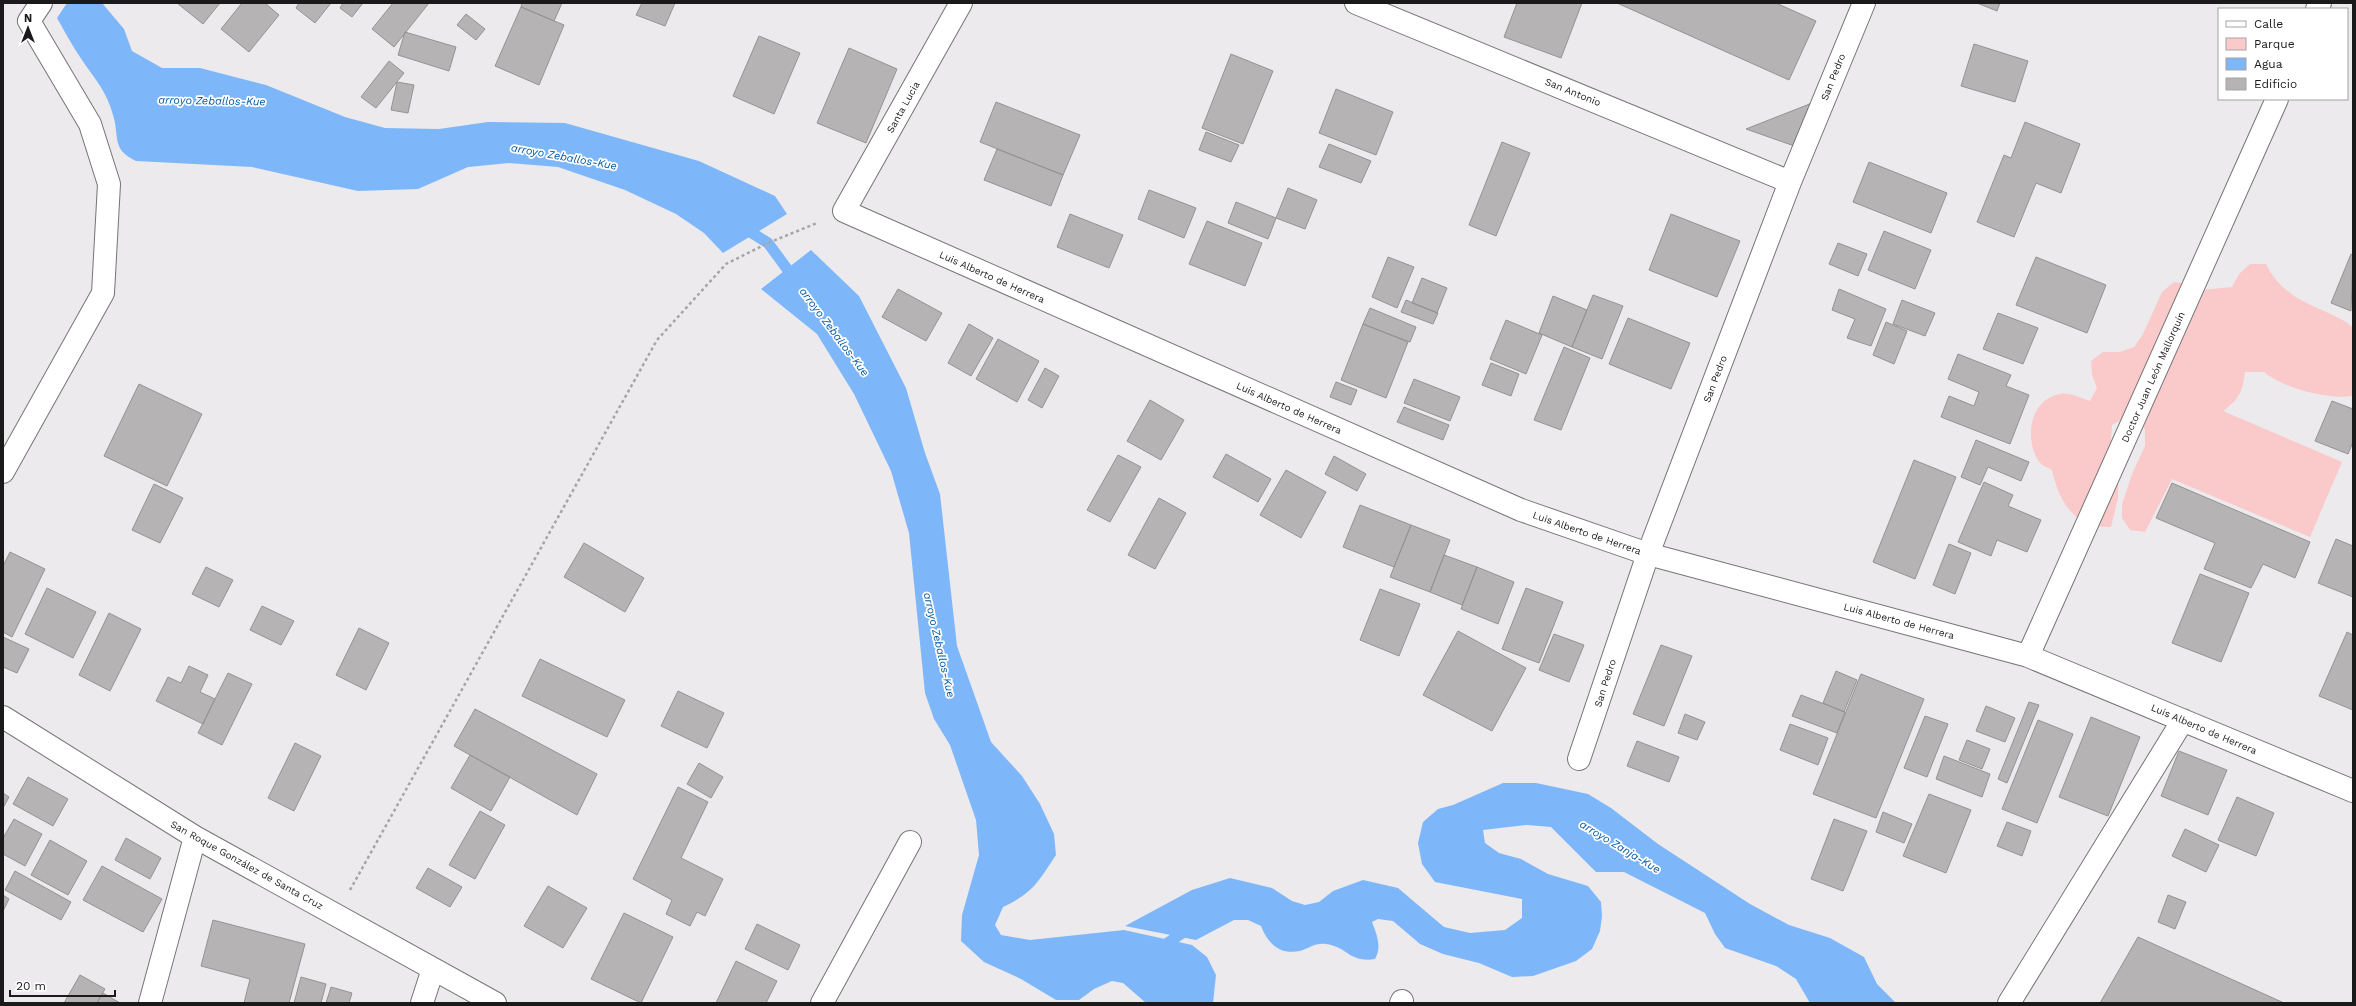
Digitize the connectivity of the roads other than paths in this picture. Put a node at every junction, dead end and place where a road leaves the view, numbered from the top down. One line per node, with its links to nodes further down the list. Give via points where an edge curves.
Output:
1 (41, 3): 8 (street, via 29,21 90,124 109,184 102,293)
2 (961, 3): 7 (street, Santa Lucia)
3 (1356, 3): 6 (street, San Antonio)
4 (1864, 3): 6 (street, San Pedro)
5 (2277, 100): 10 (street, Doctor Juan León Mallorquín)
6 (1790, 182): 9 (street, San Pedro)
7 (844, 211): 9 (street, Luis Alberto de Herrera, via 1521,510)
8 (3, 472)
9 (1648, 554): 10 (street, Luis Alberto de Herrera); 13 (street, San Pedro)
10 (2028, 656): 12 (street, Luis Alberto de Herrera)
11 (3, 717): 15 (street, San Roque González de Santa Cruz)
12 (2183, 720): 14 (street, Luis Alberto de Herrera); 22 (street)
13 (1579, 759)
14 (2353, 791)
15 (195, 837): 17 (street, San Roque González de Santa Cruz); 18 (street)
16 (910, 842): 21 (street)
17 (433, 969): 19 (street); 20 (street, San Roque González de Santa Cruz)
18 (150, 1003)
19 (422, 1003)
20 (495, 1003)
21 (822, 1003)
22 (2008, 1003)

